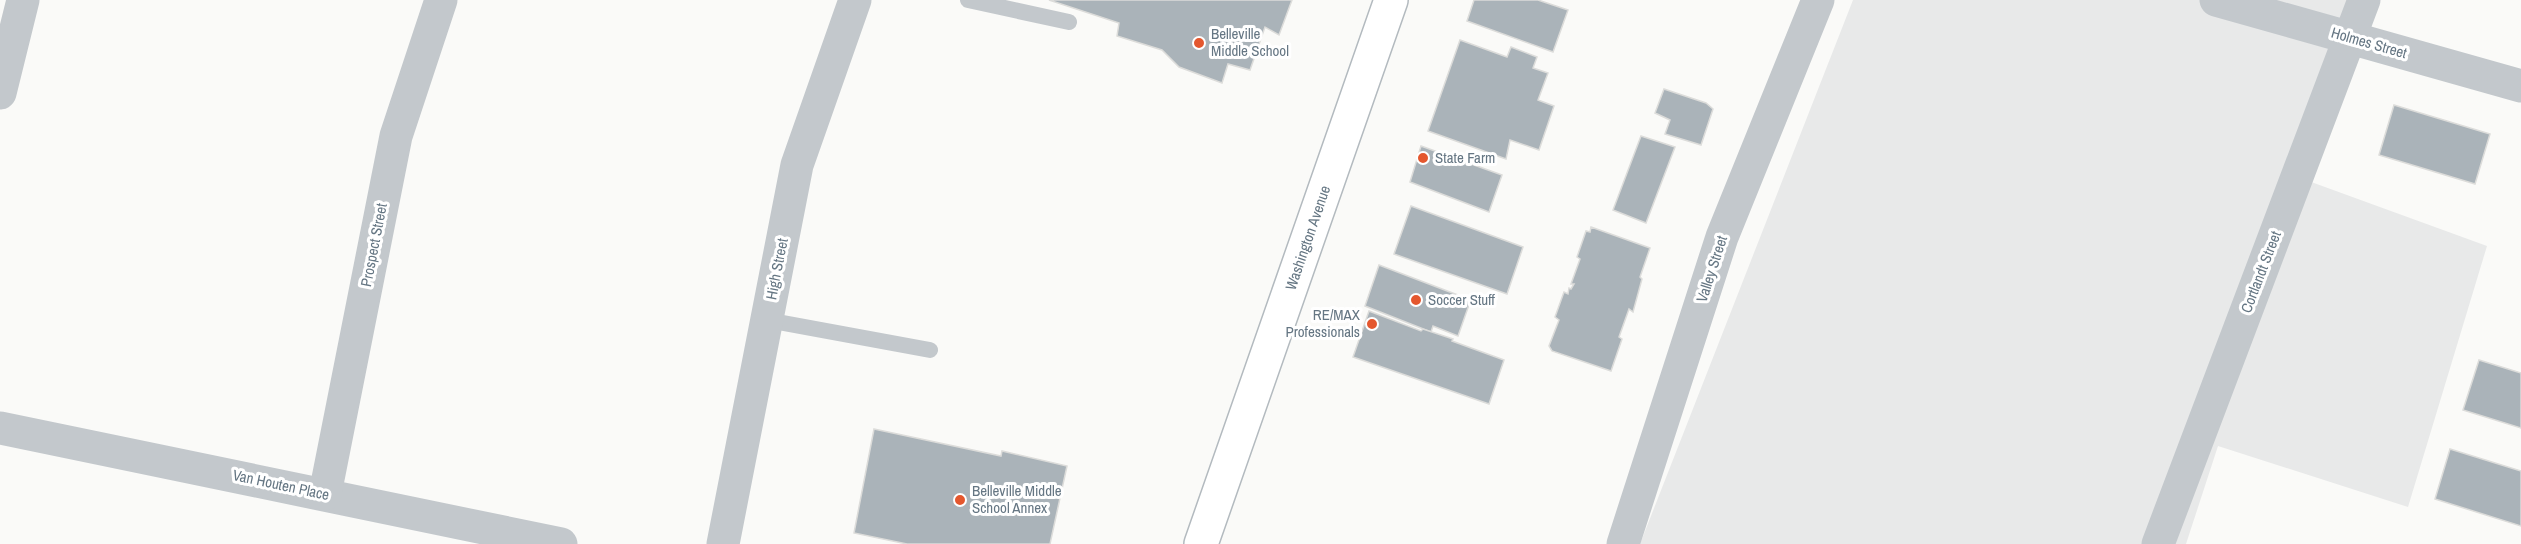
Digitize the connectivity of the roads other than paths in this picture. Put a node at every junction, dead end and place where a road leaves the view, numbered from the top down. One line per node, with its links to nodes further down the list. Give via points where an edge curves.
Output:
1 (23, 0): 12 (street)
2 (441, 0): 16 (street, Prospect Street, via 396,136)
3 (855, 0): 13 (street, High Street, via 797,165)
4 (968, 0): 9 (lane)
5 (1391, 0): 19 (main road, Washington Avenue)
6 (1818, 0): 20 (street, Valley Street, via 1722,237)
7 (2216, 0): 10 (street, Holmes Street)
8 (2364, 0): 10 (street, Cortlandt Street)
9 (1069, 22)
10 (2350, 38): 11 (street, Holmes Street); 21 (street, Cortlandt Street)
11 (2521, 86)
12 (0, 93)
13 (767, 320): 14 (lane); 18 (street, High Street)
14 (930, 350)
15 (0, 428): 16 (street, Van Houten Place)
16 (325, 494): 17 (street, Van Houten Place)
17 (561, 544)
18 (723, 544)
19 (1201, 544)
20 (1623, 544)
21 (2158, 544)

